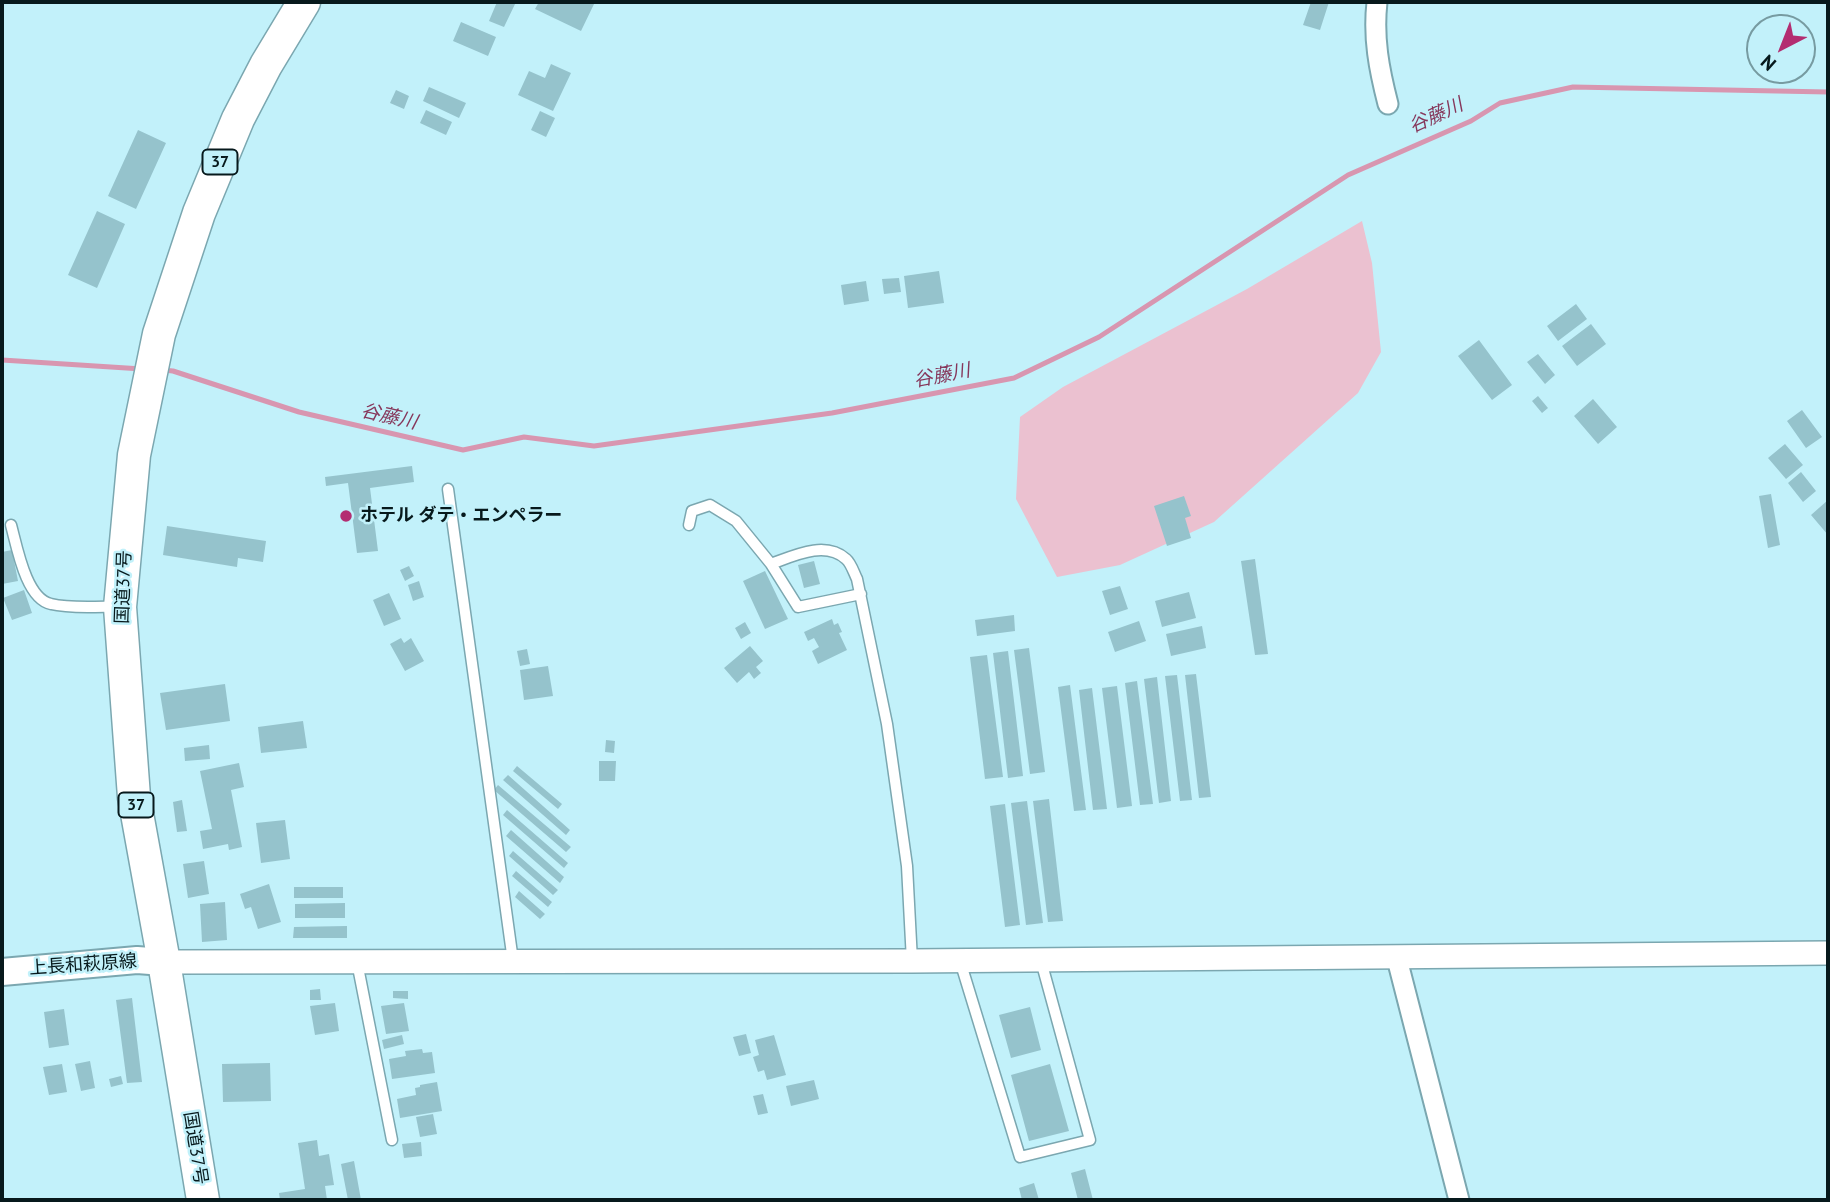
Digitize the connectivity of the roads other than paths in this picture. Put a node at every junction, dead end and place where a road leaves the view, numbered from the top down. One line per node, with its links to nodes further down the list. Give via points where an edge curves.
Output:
1 (304, 2): 9 (highway, 国道37号 / 37, via 238,118 199,213 159,334 134,454)
2 (1377, 2): 3 (street, via 1377,60)
3 (1388, 104)
4 (448, 489): 13 (lane)
5 (689, 524): 7 (lane, via 692,511 710,505 736,521)
6 (11, 525): 9 (lane, via 37,597 50,604)
7 (771, 564): 8 (lane, via 798,607); 8 (lane, via 808,551 827,550 847,559)
8 (861, 594): 14 (lane, via 887,724 907,866)
9 (120, 607): 16 (highway, 国道37号 / 37, via 134,797)
10 (1828, 953): 11 (street)
11 (1397, 958): 12 (street); 21 (street)
12 (1041, 960): 15 (street); 15 (lane, via 1090,1140 1020,1157)
13 (513, 961): 14 (street); 17 (street)
14 (912, 961): 15 (street)
15 (960, 961)
16 (164, 962): 17 (street); 18 (main road, 上長和萩原線, via 136,960); 20 (highway, 国道37号 / 37)
17 (357, 962): 19 (lane)
18 (2, 972)
19 (392, 1140)
20 (203, 1200)
21 (1459, 1200)

